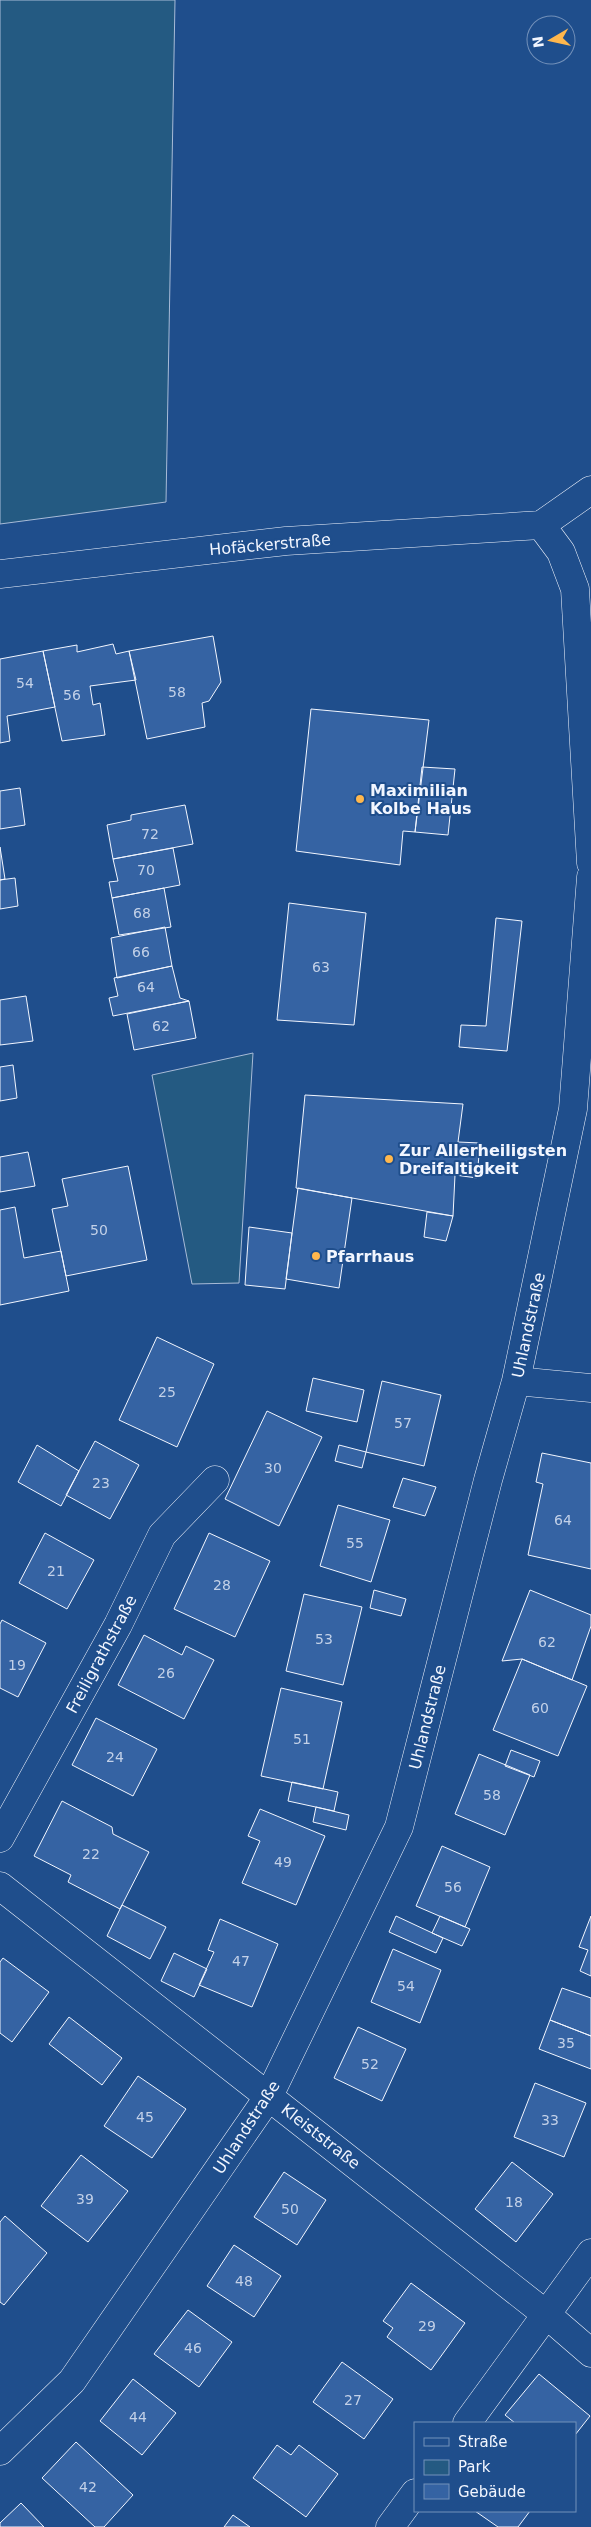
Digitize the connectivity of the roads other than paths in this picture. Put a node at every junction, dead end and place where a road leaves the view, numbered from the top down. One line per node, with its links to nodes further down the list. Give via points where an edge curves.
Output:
1 (591, 490): 2 (street)
2 (541, 525): 3 (street, Hofäckerstraße, via 286,541); 4 (street, via 560,552 575,588)
3 (0, 574)
4 (591, 863)
5 (591, 877): 6 (street, Uhlandstraße, via 573,1109)
6 (516, 1381): 7 (street); 11 (street, Uhlandstraße, via 399,1827)
7 (591, 1388)
8 (214, 1480): 9 (street, Freiligrathstraße, via 162,1535 118,1625)
9 (0, 1838)
10 (0, 1886): 11 (street, Kleiststraße)
11 (269, 2096): 13 (street, Kleiststraße); 16 (street, Uhlandstraße, via 72,2381)
12 (591, 2253): 13 (street)
13 (547, 2315): 14 (street, Kleiststraße); 15 (street)
14 (591, 2353)
15 (468, 2422)
16 (0, 2451)
17 (414, 2494): 18 (street)
18 (390, 2527)

